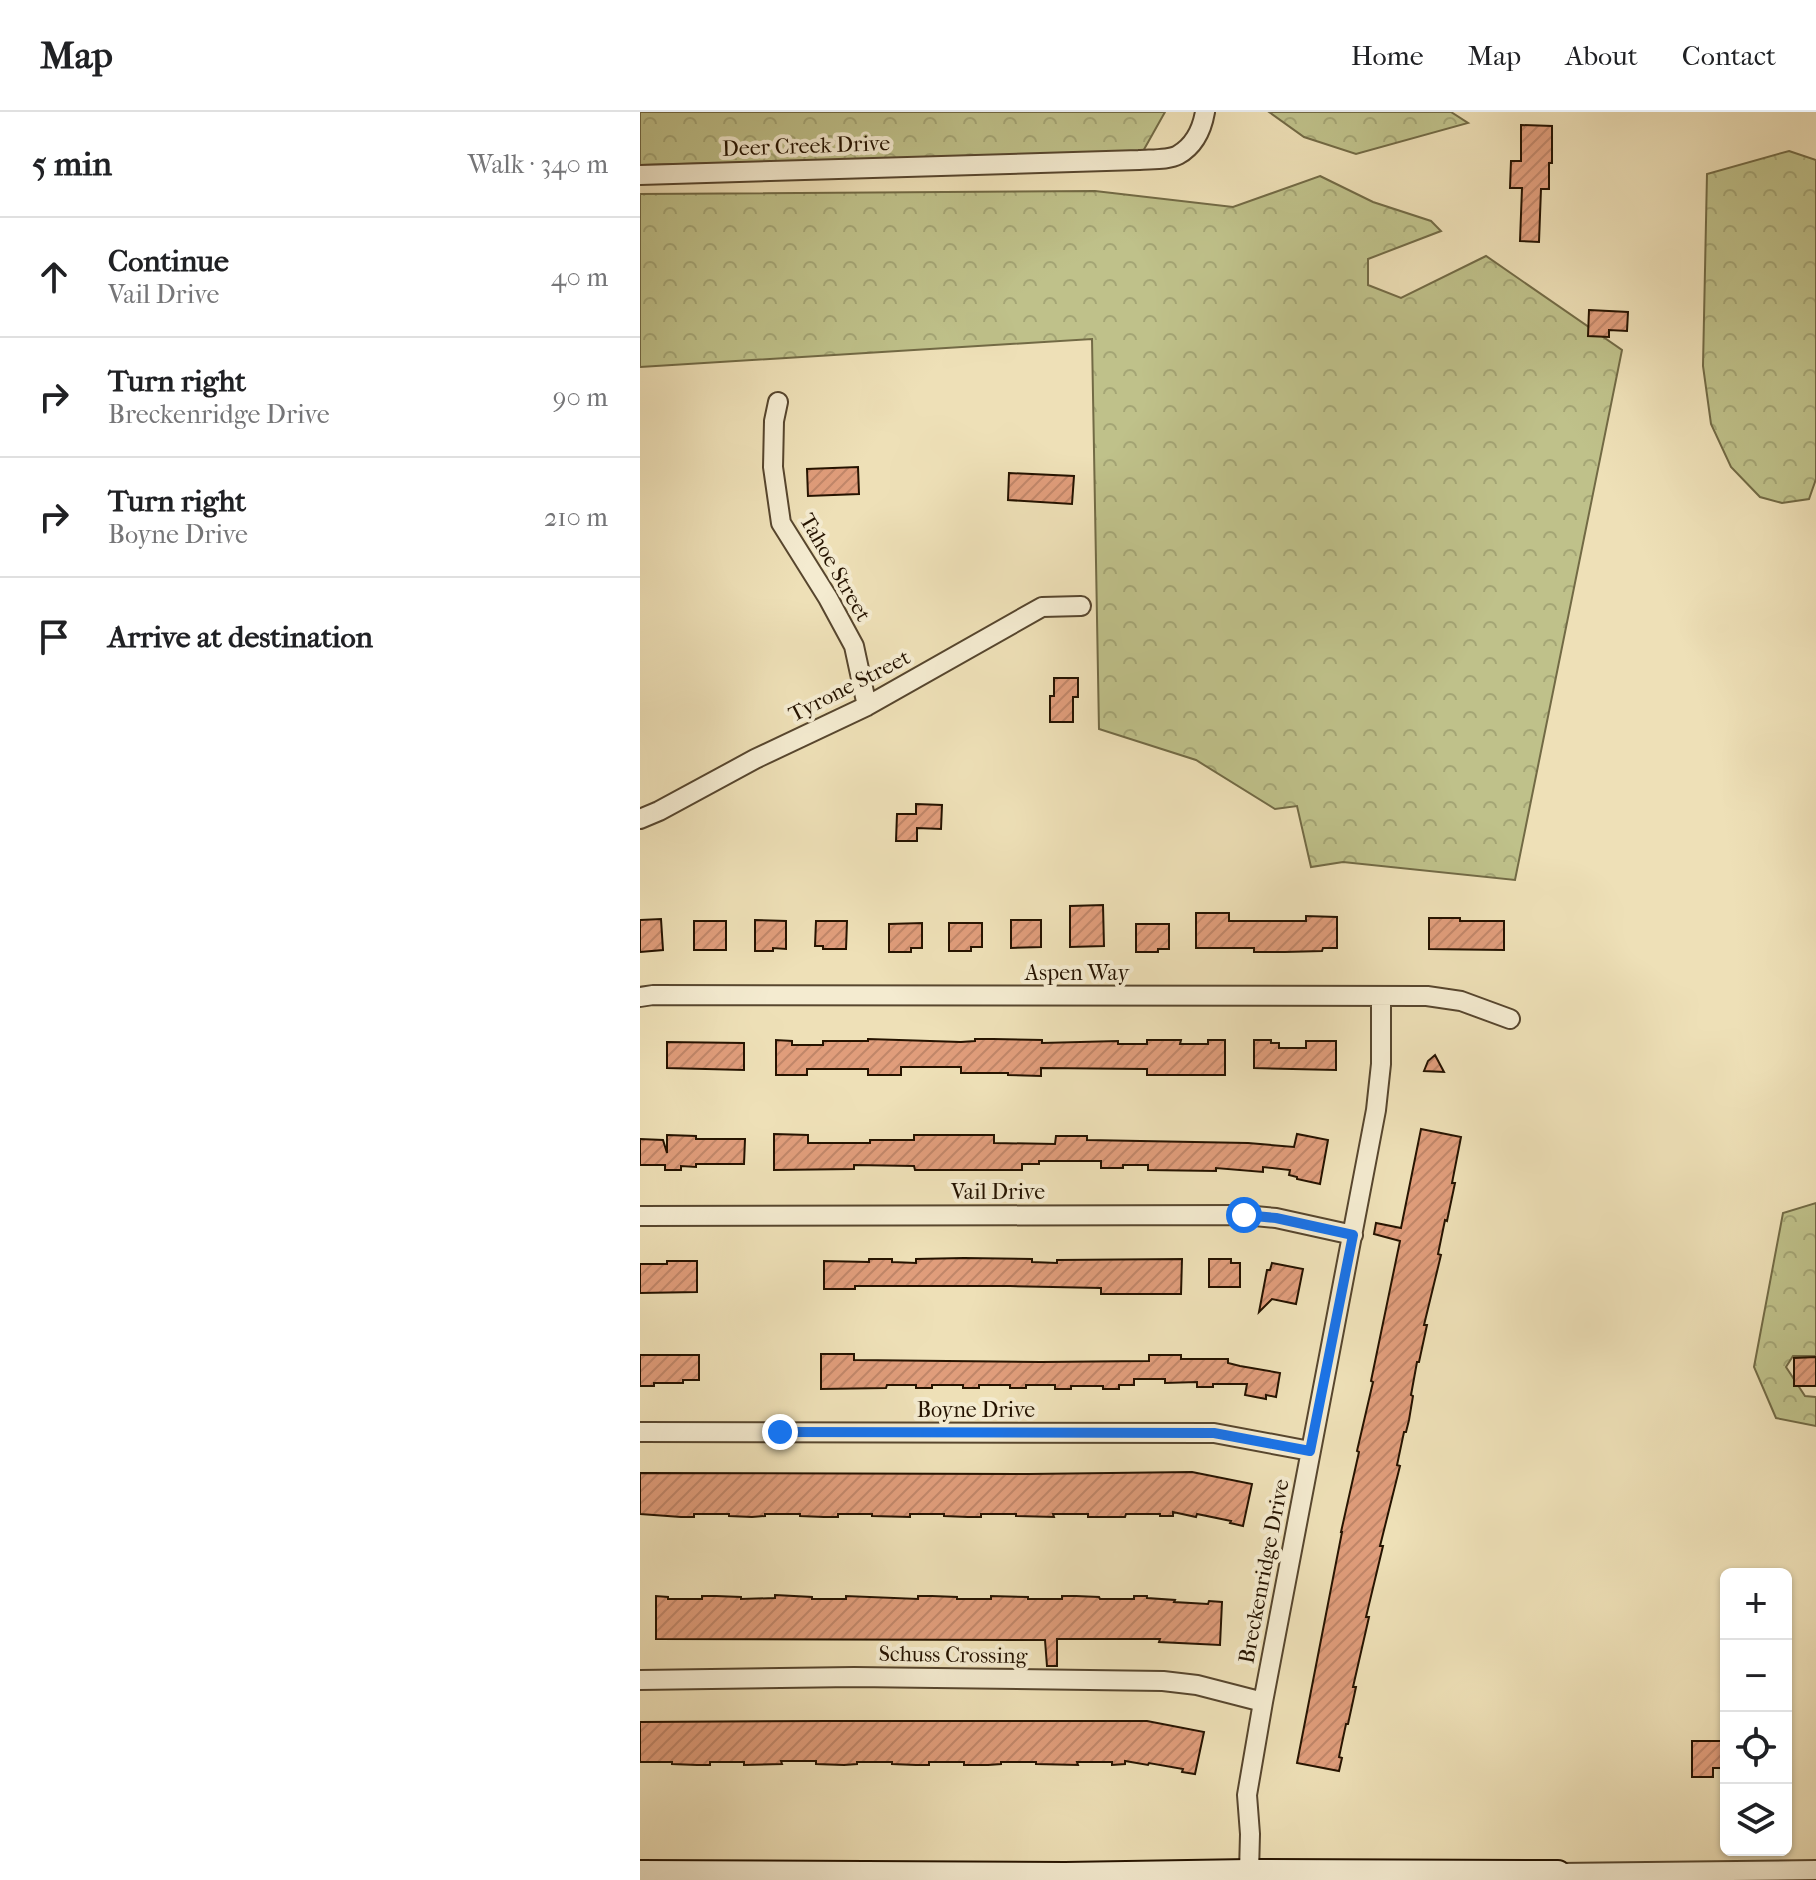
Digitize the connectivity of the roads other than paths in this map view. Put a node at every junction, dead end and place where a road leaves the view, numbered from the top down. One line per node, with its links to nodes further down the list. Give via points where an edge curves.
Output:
1 (1205, 112): 2 (street, Deer Creek Drive, via 1195,140 1177,157)
2 (640, 175)
3 (778, 402): 5 (street, Tahoe Street, via 773,467 781,523 854,646)
4 (1081, 606): 5 (street, Tyrone Street, via 1042,607)
5 (867, 706): 6 (street, Tyrone Street)
6 (640, 819)
7 (1381, 996): 8 (street, Aspen Way); 9 (street, Aspen Way, via 1441,997); 11 (street, Breckenridge Drive, via 1376,1110)
8 (640, 997)
9 (1510, 1019)
10 (640, 1216): 11 (street, Vail Drive, via 1244,1215)
11 (1353, 1235): 13 (street, Breckenridge Drive)
12 (640, 1432): 13 (street, Boyne Drive, via 1214,1433)
13 (1310, 1451): 15 (street, Breckenridge Drive)
14 (640, 1680): 15 (street, Schuss Crossing, via 1163,1681)
15 (1263, 1702): 17 (street, Breckenridge Drive, via 1247,1795)
16 (1816, 1870): 19 (street)
17 (1249, 1872): 18 (street); 19 (street)
18 (640, 1873)
19 (1558, 1873)

